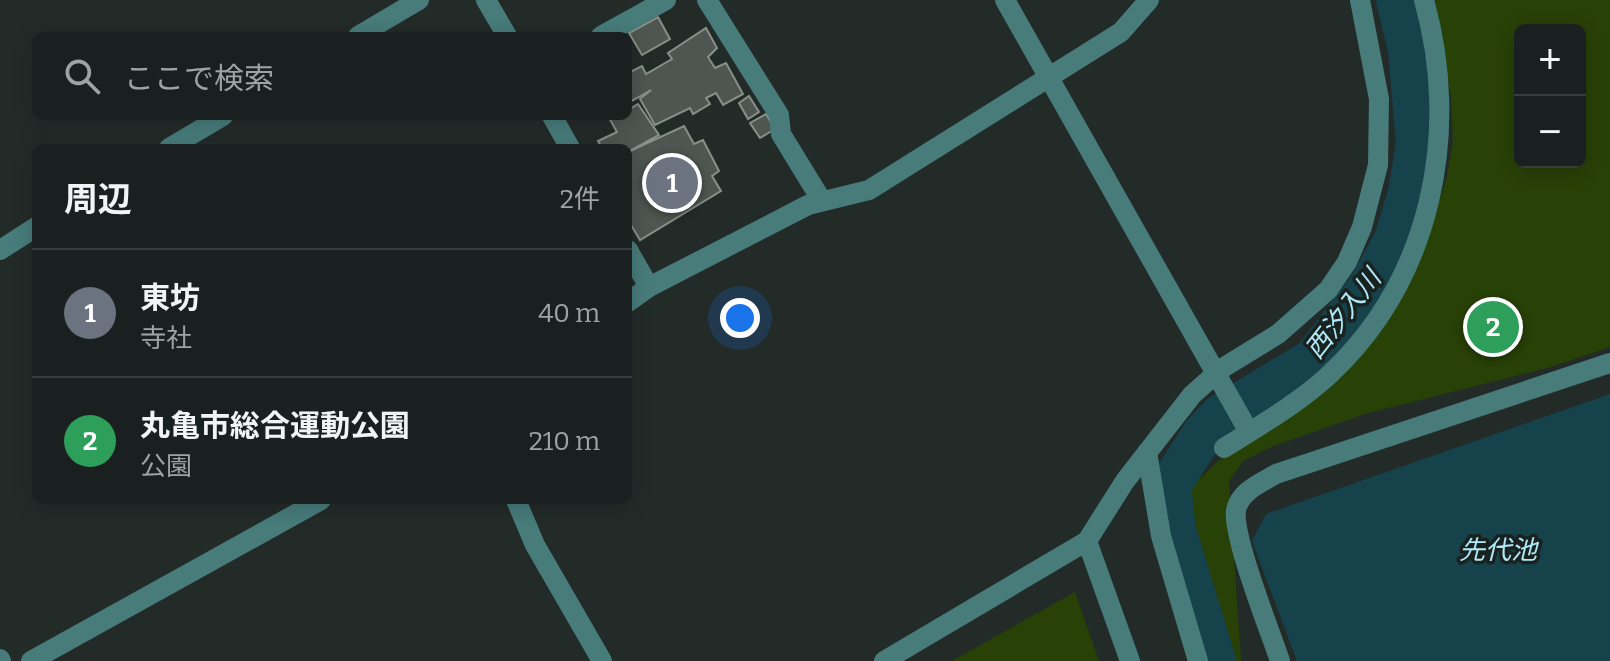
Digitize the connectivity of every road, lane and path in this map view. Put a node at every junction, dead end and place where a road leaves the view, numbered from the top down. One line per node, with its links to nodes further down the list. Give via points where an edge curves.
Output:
1 (419, 0): 9 (street)
2 (486, 0): 10 (street)
3 (666, 0): 11 (street)
4 (707, 0): 17 (street, via 779,115 781,134)
5 (1005, 0): 12 (street)
6 (1149, 0): 12 (street, via 1121,32)
7 (1360, 0): 24 (street, via 1379,99 1380,134 1362,227 1328,290)
8 (1424, 0): 25 (street, via 1442,100 1437,172 1415,247 1376,318 1346,356 1328,376)
9 (365, 32)
10 (505, 32)
11 (608, 32)
12 (1048, 77): 17 (street, via 869,190); 24 (street)
13 (216, 120): 15 (street)
14 (554, 120): 16 (street)
15 (176, 144)
16 (568, 144)
17 (822, 201): 21 (street)
18 (32, 230): 19 (street)
19 (0, 250)
20 (632, 257): 21 (street)
21 (649, 287): 22 (street)
22 (632, 299)
23 (1610, 363): 36 (street, via 1276,474 1246,491 1236,511 1240,539)
24 (1222, 381): 25 (street); 27 (street, via 1192,395)
25 (1249, 432): 26 (street)
26 (1224, 448)
27 (1147, 452): 30 (street); 35 (street, via 1161,536)
28 (314, 504): 31 (street)
29 (518, 504): 32 (street, via 535,545)
30 (1087, 541): 33 (street); 34 (street)
31 (31, 661)
32 (602, 661)
33 (884, 661)
34 (1130, 661)
35 (1198, 661)
36 (1280, 661)

